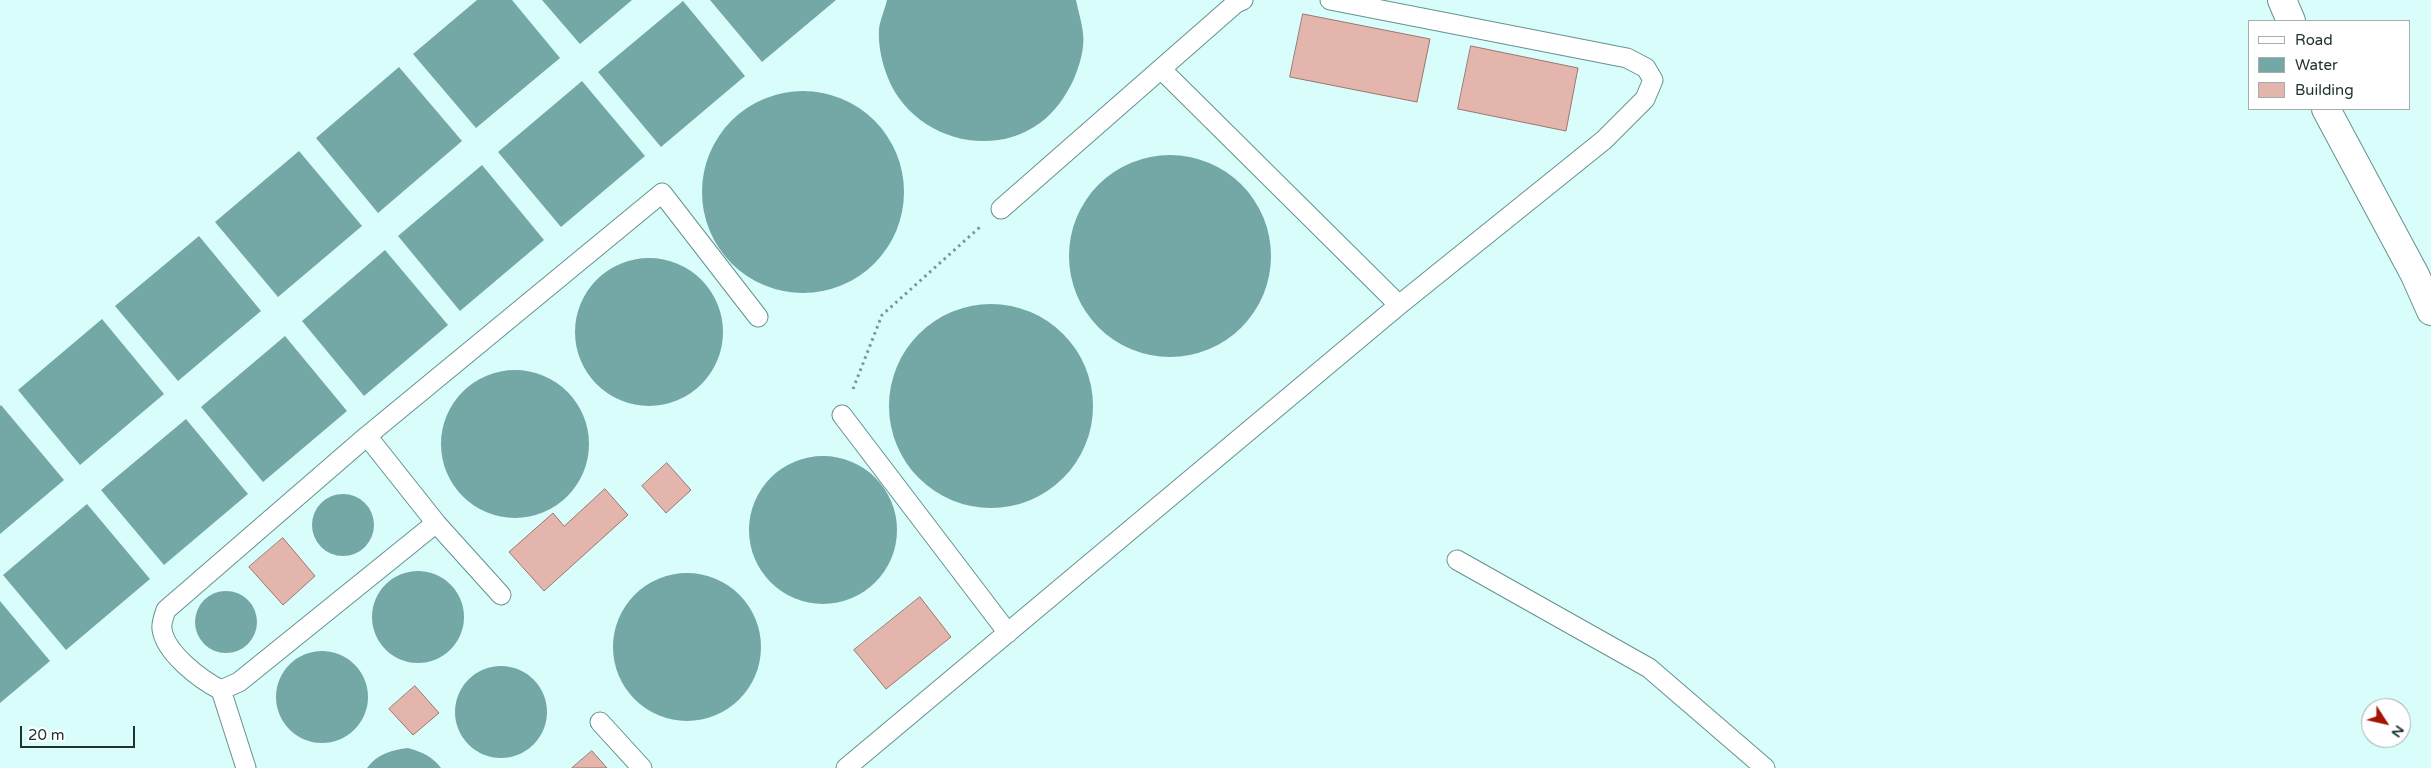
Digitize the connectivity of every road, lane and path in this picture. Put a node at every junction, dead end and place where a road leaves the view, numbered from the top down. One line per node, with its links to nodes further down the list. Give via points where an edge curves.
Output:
1 (1243, 0): 5 (lane)
2 (1330, 0): 8 (lane, via 1627,58 1646,68 1653,80 1645,99 1604,140)
3 (2282, 0): 4 (street)
4 (2291, 20)
5 (1161, 69): 7 (lane); 8 (lane)
6 (2327, 110): 9 (street)
7 (1001, 209): 11 (path, via 882,315)
8 (1399, 306): 16 (lane)
9 (2431, 311)
10 (758, 317): 12 (lane, via 662,193)
11 (842, 416): 16 (lane)
12 (367, 436): 13 (lane); 17 (lane, via 166,610 162,630 171,649 203,681)
13 (436, 522): 15 (lane); 17 (lane, via 239,682)
14 (1457, 560): 22 (lane, via 1648,668)
15 (501, 595)
16 (1008, 633): 21 (lane)
17 (221, 690): 19 (lane)
18 (600, 722): 20 (lane)
19 (246, 768)
20 (642, 768)
21 (846, 768)
22 (1765, 768)

